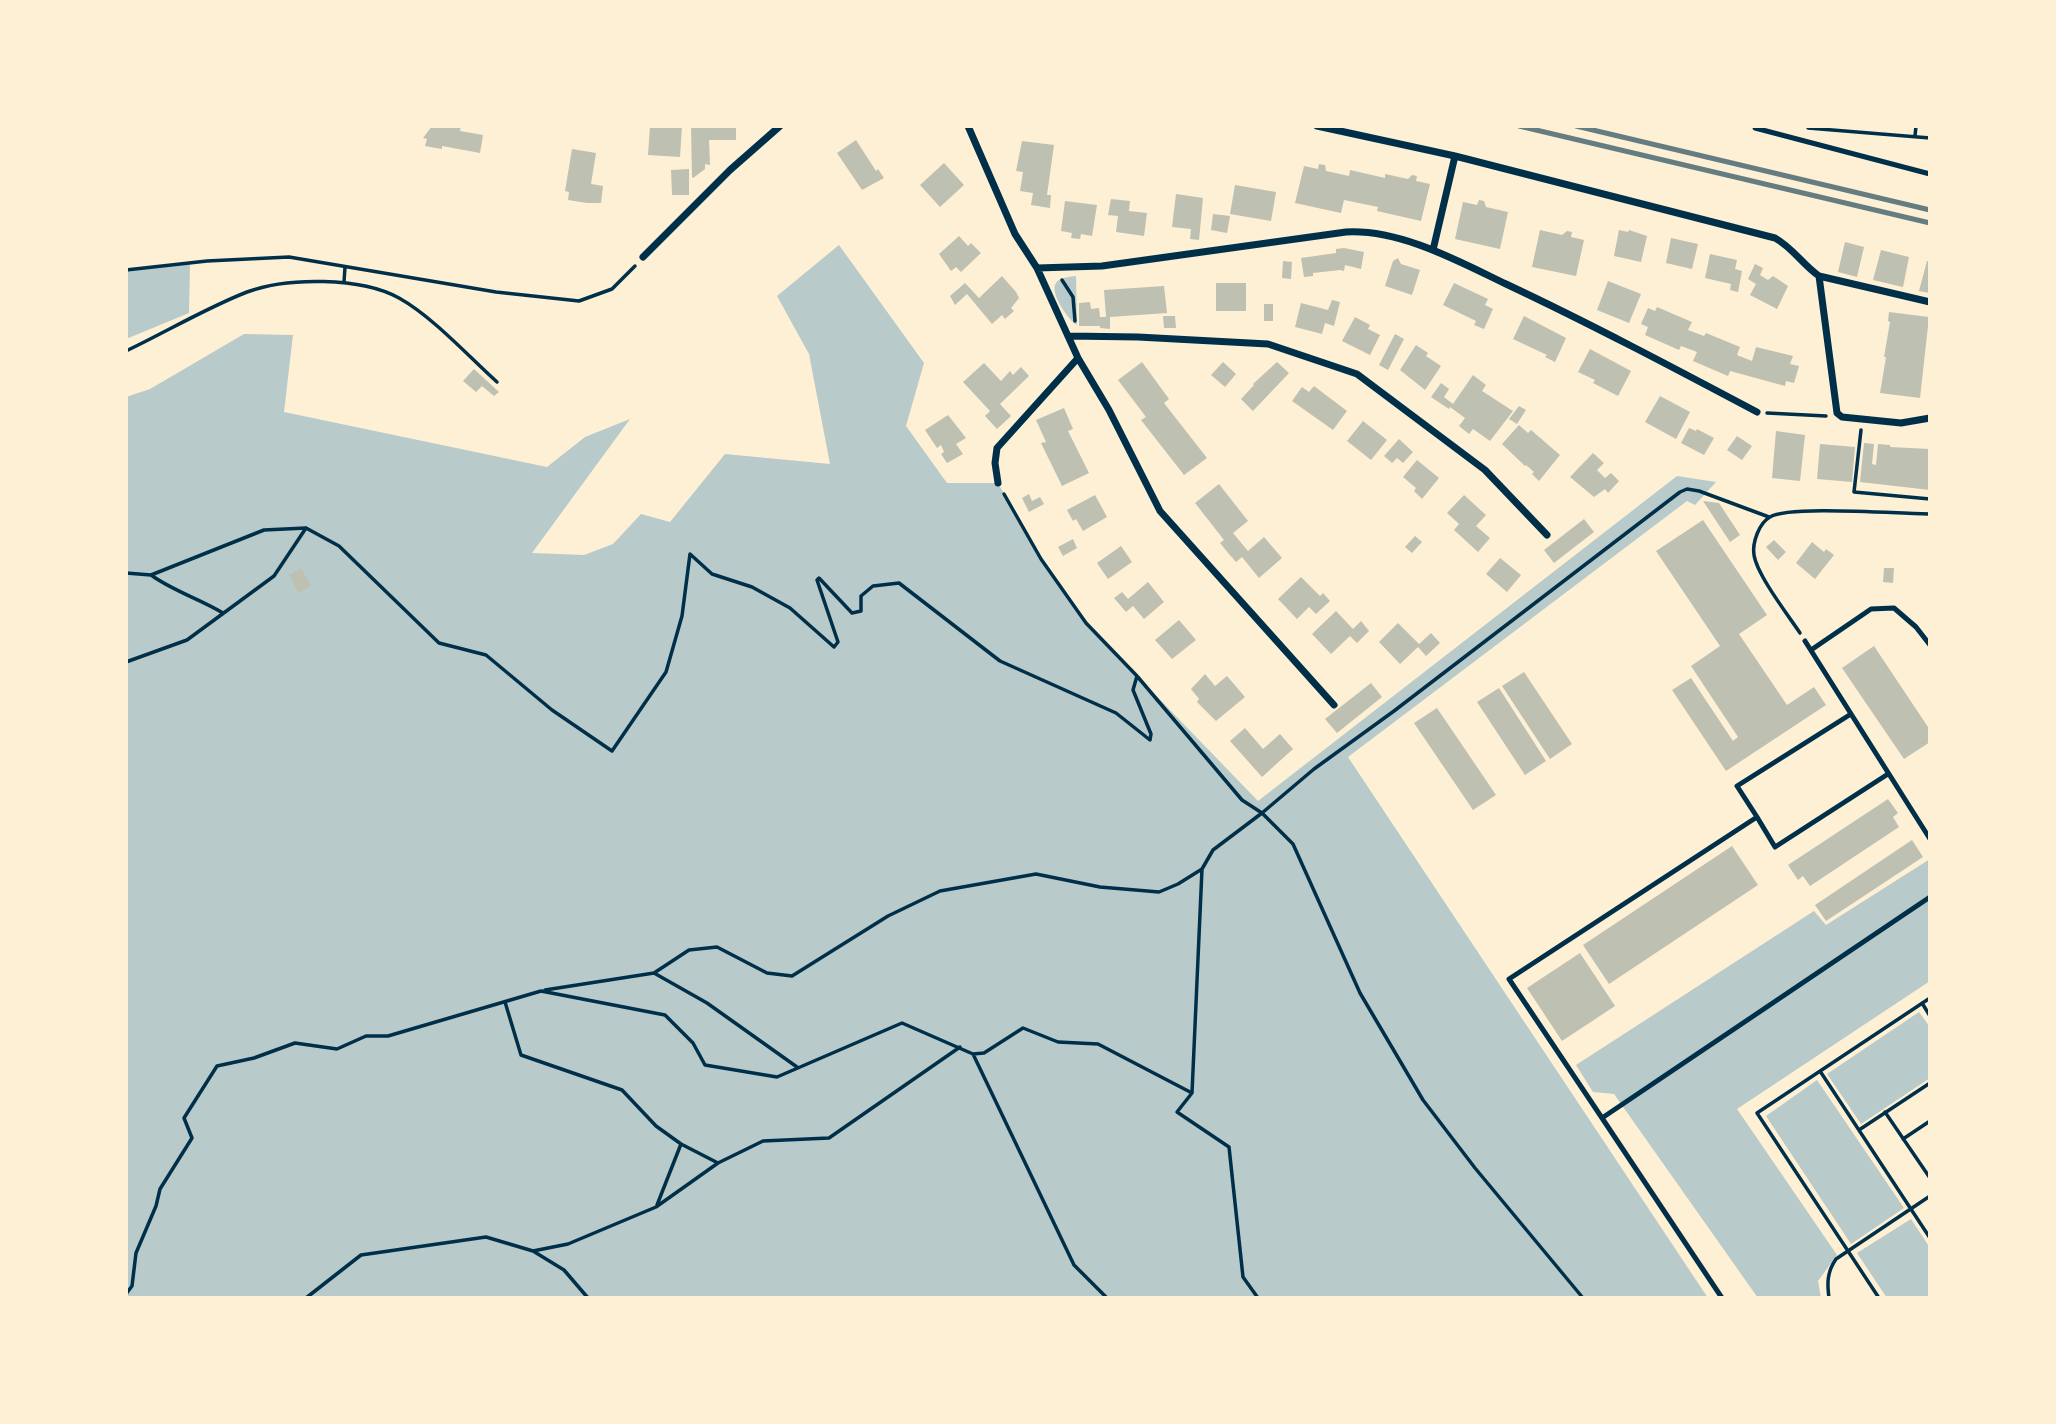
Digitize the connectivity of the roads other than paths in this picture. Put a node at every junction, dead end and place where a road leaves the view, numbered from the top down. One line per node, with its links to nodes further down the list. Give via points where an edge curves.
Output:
1 (780, 126): 8 (street)
2 (968, 126): 9 (street, via 1015,234)
3 (1317, 126): 5 (street)
4 (1755, 126): 6 (lane)
5 (1455, 156): 7 (street); 10 (street, via 1762,233 1786,244)
6 (1930, 174)
7 (1433, 250): 9 (street, via 1360,231 1102,266); 14 (street, via 1590,323)
8 (643, 257)
9 (1037, 268): 12 (street)
10 (1819, 276): 11 (street); 15 (street, via 1835,407 1842,417 1901,422)
11 (1930, 302)
12 (1068, 335): 13 (street); 17 (street, via 1268,344 1357,374 1485,470)
13 (1079, 358): 16 (street, via 997,448); 21 (street, via 1160,511)
14 (1757, 412)
15 (1930, 418)
16 (998, 483)
17 (1546, 535)
18 (1805, 641): 20 (lane)
19 (1930, 645): 20 (lane, via 1895,608 1871,608)
20 (1811, 650): 22 (lane)
21 (1334, 705)
22 (1851, 714): 23 (lane); 24 (lane, via 1737,786)
23 (1888, 774): 24 (lane, via 1775,847); 25 (lane)
24 (1757, 817): 27 (lane, via 1509,979)
25 (1930, 839)
26 (1930, 897): 27 (lane)
27 (1602, 1118): 28 (lane)
28 (1722, 1298)

